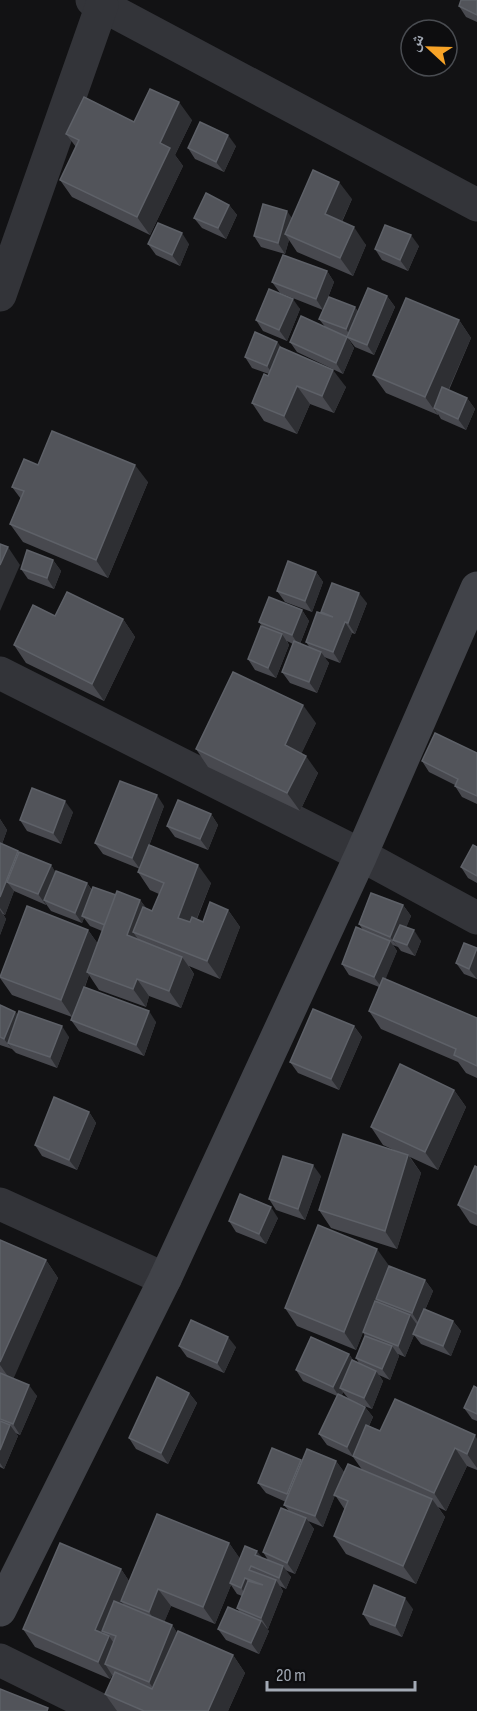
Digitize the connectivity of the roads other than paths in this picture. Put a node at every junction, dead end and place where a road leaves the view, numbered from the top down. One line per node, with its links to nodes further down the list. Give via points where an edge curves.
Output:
1 (97, 3): 2 (street); 3 (street)
2 (477, 205)
3 (0, 295)
4 (477, 588): 6 (street)
5 (0, 673): 6 (street)
6 (361, 855): 7 (street); 9 (street)
7 (477, 918)
8 (0, 1204): 9 (street)
9 (165, 1279): 10 (street)
10 (9, 1569): 11 (street)
11 (0, 1610)
12 (0, 1660): 13 (street)
13 (103, 1711)

